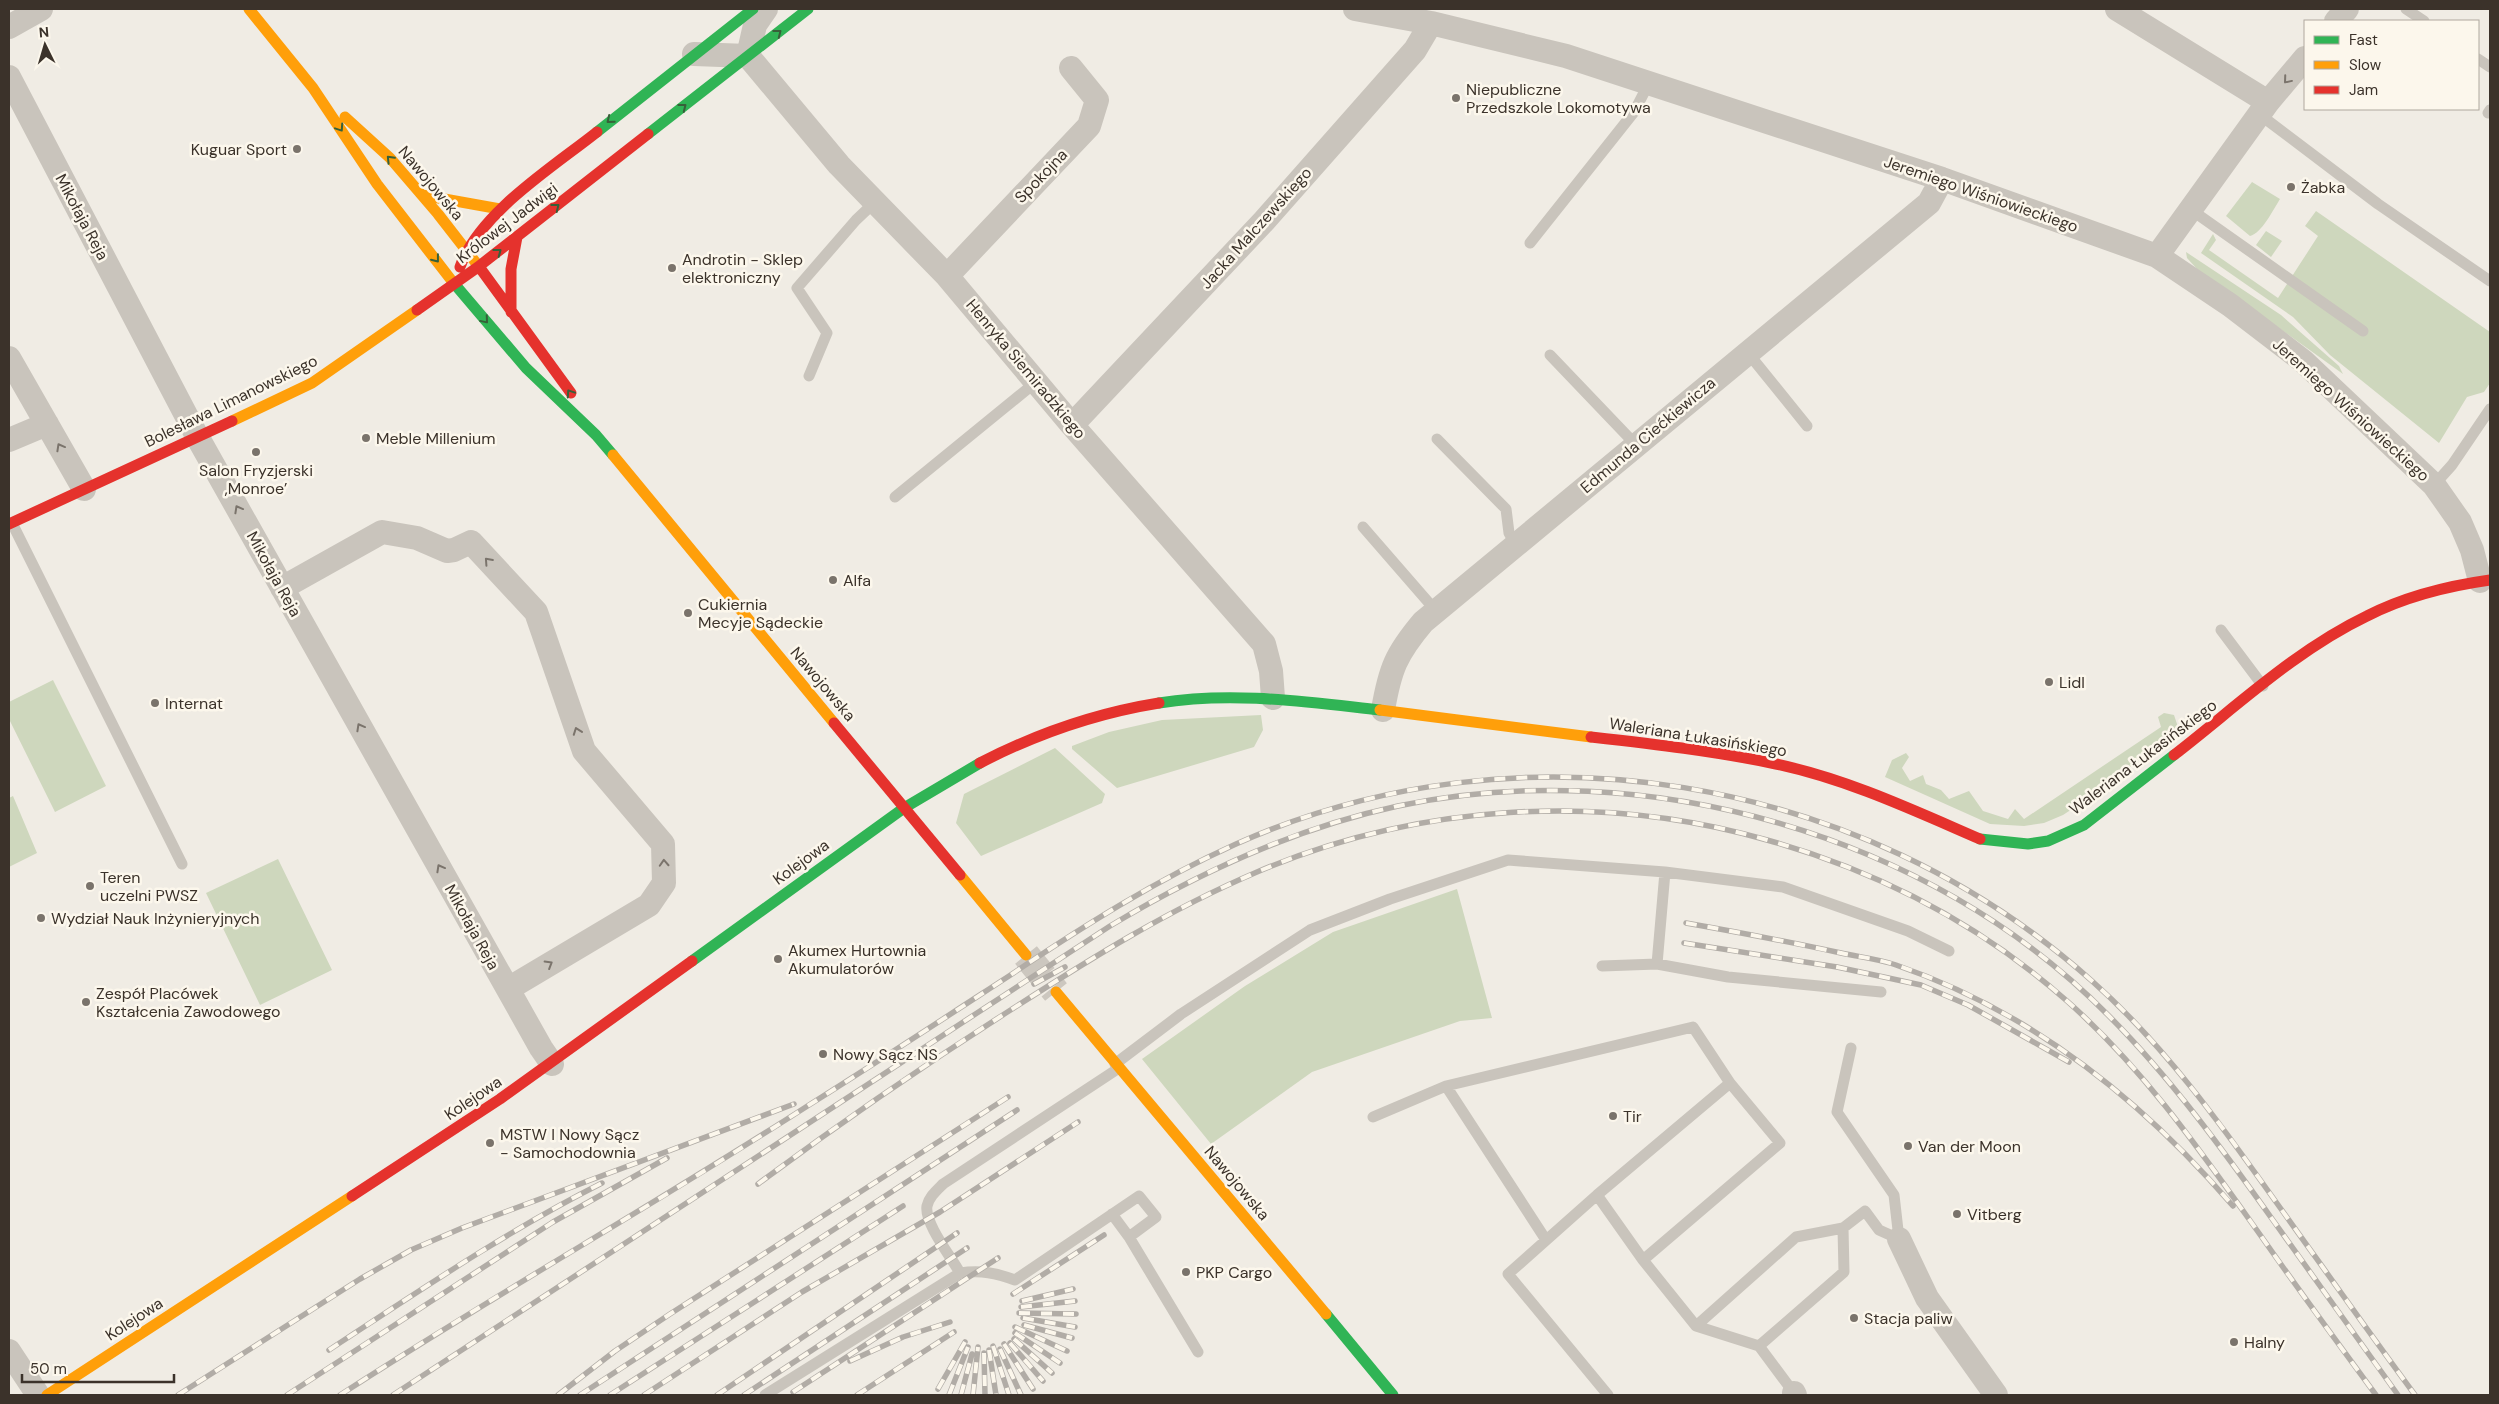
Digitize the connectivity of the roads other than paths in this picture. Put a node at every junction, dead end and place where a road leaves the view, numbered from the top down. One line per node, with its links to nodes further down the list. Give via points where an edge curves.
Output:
1 (41, 9): 13 (street)
2 (249, 9): 22 (street, Nawojowska)
3 (753, 9): 14 (street, Królowej Jadwigi)
4 (766, 9): 15 (street, via 755,25)
5 (808, 9): 15 (street, Królowej Jadwigi, one-way to 5)
6 (1355, 9): 12 (street, Jeremiego Wiśniowieckiego)
7 (2117, 9): 23 (street)
8 (2347, 9): 10 (street)
9 (2406, 9): 11 (lane)
10 (2337, 20)
11 (2422, 20)
12 (1431, 23): 21 (street, Jeremiego Wiśniowieckiego, via 1566,56); 46 (street, Jacka Malczewskiego, via 1416,50 1264,221)
13 (9, 27)
14 (694, 54): 15 (street); 27 (street, Królowej Jadwigi, one-way to 27)
15 (748, 56): 26 (street, Henryka Siemiradzkiego, via 839,165); 29 (street, Królowej Jadwigi, one-way to 15)
16 (2304, 59): 23 (street, one-way to 23)
17 (2479, 60): 19 (lane)
18 (1071, 68): 34 (street, Spokojna, via 1098,100 1089,126)
19 (2490, 68)
20 (9, 77): 49 (street, Mikołaja Reja)
21 (1649, 83): 24 (street, Jeremiego Wiśniowieckiego); 30 (lane, via 1634,112)
22 (313, 88): 25 (street, Nawojowska, one-way to 22, via 389,158); 36 (street, Nawojowska, one-way to 36, via 377,184)
23 (2264, 108): 28 (street); 35 (lane, via 2378,204)
24 (1942, 179): 32 (street, Jeremiego Wiśniowieckiego); 39 (street, Edmunda Ciećkiewicza, via 1929,203)
25 (422, 196): 27 (street); 31 (street, Nawojowska)
26 (875, 202): 34 (street, Henryka Siemiradzkiego); 42 (lane, via 797,288 827,333)
27 (500, 209): 31 (street, Królowej Jadwigi)
28 (2190, 209): 32 (street); 38 (lane)
29 (517, 237): 33 (street, Królowej Jadwigi, one-way to 29); 37 (street, via 511,269)
30 (1530, 243)
31 (466, 250): 33 (street, Nawojowska); 36 (street, Królowej Jadwigi)
32 (2157, 256): 53 (street, Jeremiego Wiśniowieckiego, via 2230,305 2303,361)
33 (478, 267): 36 (street, Królowej Jadwigi); 37 (street, Nawojowska)
34 (947, 276): 43 (street, Henryka Siemiradzkiego)
35 (2490, 281)
36 (454, 282): 48 (street, Nawojowska, one-way to 48, via 526,368); 49 (street, Bolesława Limanowskiego, via 426,305 312,383)
37 (511, 312): 48 (street, Nawojowska, one-way to 37)
38 (2363, 330)
39 (1748, 353): 47 (lane); 52 (street, Edmunda Ciećkiewicza)
40 (1550, 355): 52 (lane)
41 (9, 358): 45 (street)
42 (809, 376)
43 (1036, 382): 46 (street, Henryka Siemiradzkiego); 55 (lane)
44 (2490, 409): 53 (lane)
45 (47, 424): 51 (street); 54 (street, one-way to 45)
46 (1072, 425): 64 (street, Henryka Siemiradzkiego, via 1264,644)
47 (1807, 426)
48 (596, 435): 66 (street, Nawojowska)
49 (198, 438): 54 (street, Bolesława Limanowskiego); 60 (street, Mikołaja Reja, one-way to 49)
50 (1437, 439): 58 (lane, via 1506,509 1509,533)
51 (9, 440)
52 (1636, 445): 58 (street, Edmunda Ciećkiewicza)
53 (2434, 485): 59 (street, Jeremiego Wiśniowieckiego, via 2460,522)
54 (84, 489): 56 (street, Bolesława Limanowskiego)
55 (894, 497)
56 (10, 523): 67 (lane)
57 (1363, 527): 61 (lane)
58 (1516, 545): 61 (street, Edmunda Ciećkiewicza)
59 (2487, 582): 63 (street, Waleriana Łukasińskiego, via 2425,593 2354,620 2321,640)
60 (282, 588): 73 (street, Mikołaja Reja, one-way to 60); 73 (street, one-way to 60, via 649,905 664,883 663,844 584,751 536,612 471,542 447,551 417,538 382,532)
61 (1436, 611): 65 (street, Edmunda Ciećkiewicza, via 1404,644 1389,676)
62 (2221, 630): 63 (lane)
63 (2262, 686): 65 (street, Waleriana Łukasińskiego, via 2084,825 2048,841 2028,844 1983,840 1862,790 1777,764 1697,750)
64 (1273, 698): 65 (street, Waleriana Łukasińskiego); 66 (street, Waleriana Łukasińskiego, via 1184,699 1098,716 1011,747 946,780)
65 (1383, 710)
66 (904, 808): 70 (street, Nawojowska); 77 (street, Kolejowa)
67 (182, 864)
68 (1666, 872): 69 (lane, via 1783,887 1908,931); 71 (lane); 78 (lane, via 1508,860 1390,899 1310,930 1181,1014)
69 (1949, 952)
70 (1026, 955)
71 (1657, 964): 72 (lane); 75 (lane, via 1728,977)
72 (1602, 966)
73 (508, 989): 77 (street, Mikołaja Reja)
74 (1056, 992): 78 (street, Nawojowska)
75 (1881, 992)
76 (1851, 1048): 86 (lane, via 1837,1112 1894,1195)
77 (552, 1064): 96 (street, Kolejowa)
78 (1117, 1066): 89 (lane, via 942,1184 930,1198 928,1219); 98 (street, Nawojowska)
79 (1730, 1083): 80 (lane, via 1692,1028); 82 (lane); 88 (lane, via 1780,1143)
80 (1446, 1086): 81 (lane); 87 (lane)
81 (1373, 1117)
82 (1596, 1195): 87 (lane); 88 (lane)
83 (1112, 1214): 85 (lane); 85 (lane, via 1139,1196 1156,1217); 89 (lane, via 1015,1280 998,1273)
84 (1843, 1228): 86 (lane, via 1865,1211 1879,1230); 90 (lane, via 1796,1237); 91 (lane, via 1844,1272)
85 (1129, 1236): 93 (lane)
86 (1899, 1239): 100 (street, via 1927,1298)
87 (1546, 1240): 99 (lane, via 1508,1274)
88 (1644, 1260): 90 (lane)
89 (960, 1273): 97 (lane)
90 (1696, 1326): 91 (lane)
91 (1759, 1346): 94 (lane)
92 (9, 1351): 95 (street)
93 (1198, 1352)
94 (1794, 1394)
95 (38, 1395)
96 (47, 1395)
97 (765, 1395)
98 (1393, 1395)
99 (1608, 1395)
100 (1996, 1395)

